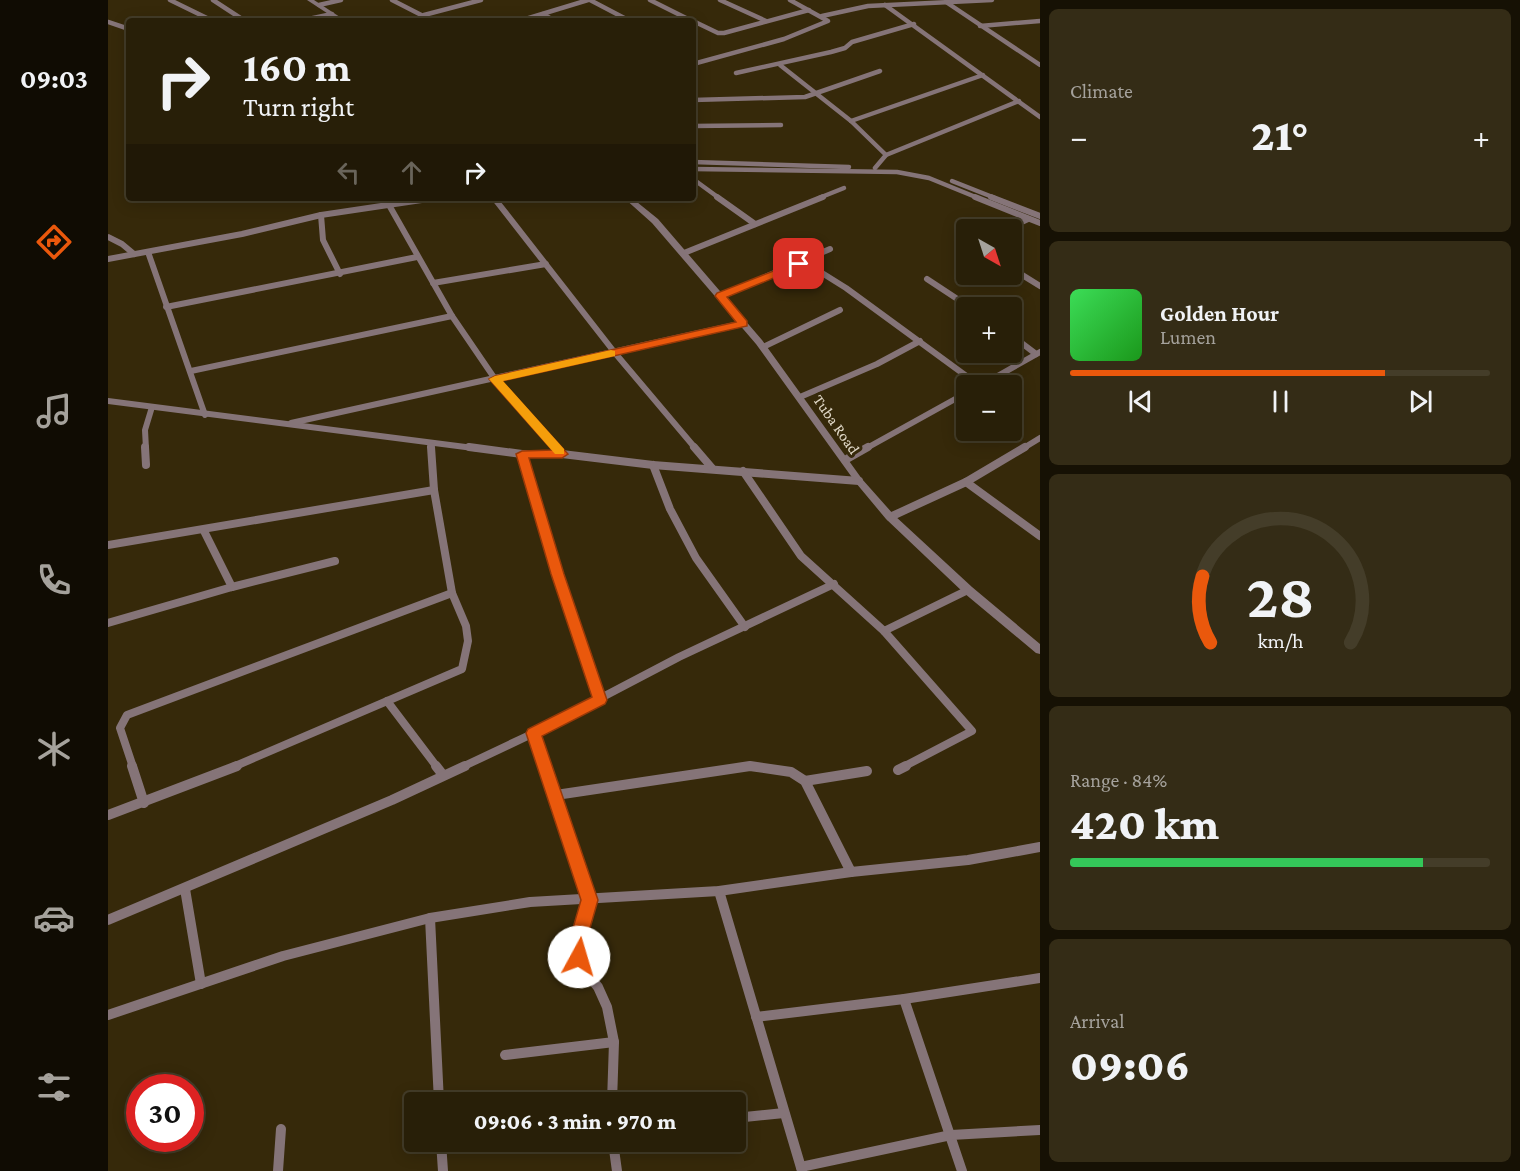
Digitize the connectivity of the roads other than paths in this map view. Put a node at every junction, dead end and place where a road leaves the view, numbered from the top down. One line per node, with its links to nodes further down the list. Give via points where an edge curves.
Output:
1 (170, 0): 22 (street)
2 (213, 0): 23 (street)
3 (310, 0): 16 (street)
4 (341, 0): 16 (street)
5 (392, 0): 14 (street)
6 (410, 0): 14 (street)
7 (481, 0): 20 (street)
8 (589, 0): 19 (street); 29 (street)
9 (650, 0): 30 (street)
10 (720, 0): 31 (street)
11 (790, 0): 17 (street)
12 (992, 0): 13 (street)
13 (946, 2): 15 (street); 36 (street)
14 (398, 3): 20 (street)
15 (885, 5): 21 (street); 35 (street)
16 (319, 6): 18 (street)
17 (809, 10): 21 (street); 31 (street)
18 (332, 14): 24 (street); 25 (street)
19 (543, 14): 27 (street); 28 (street)
20 (423, 15): 26 (street)
21 (822, 16): 39 (street, via 828,20 792,36)
22 (207, 18)
23 (240, 18)
24 (313, 18)
25 (339, 18)
26 (428, 18)
27 (529, 18)
28 (550, 18)
29 (624, 18)
30 (687, 18)
31 (766, 21): 34 (street, via 724,33)
32 (1040, 21): 36 (street)
33 (108, 22): 37 (street)
34 (696, 22)
35 (914, 24): 41 (street, via 852,42 845,48); 45 (street)
36 (980, 26): 42 (street)
37 (126, 27)
38 (696, 58): 39 (street)
39 (702, 61): 40 (street)
40 (696, 63)
41 (780, 64): 44 (street); 46 (street)
42 (1040, 64)
43 (880, 70): 46 (street)
44 (736, 73)
45 (983, 75): 48 (street); 50 (street)
46 (816, 95): 47 (street); 50 (street)
47 (696, 100)
48 (1020, 101): 49 (street); 53 (street)
49 (1040, 117)
50 (851, 121): 53 (street)
51 (781, 125): 52 (street)
52 (696, 126)
53 (886, 155): 55 (street)
54 (696, 162): 55 (street)
55 (875, 168): 64 (street, via 936,175)
56 (696, 169): 65 (street, via 897,172 944,183)
57 (696, 180): 68 (street)
58 (844, 188): 68 (street)
59 (418, 201): 62 (street)
60 (497, 201): 76 (street)
61 (632, 201): 72 (street, Tuba Road)
62 (389, 206): 63 (street); 74 (street)
63 (321, 215): 71 (street); 78 (street, via 323,240)
64 (1040, 216)
65 (1028, 219): 66 (street); 67 (street)
66 (1022, 222)
67 (1040, 223)
68 (754, 224): 72 (street)
69 (108, 237): 73 (street)
70 (830, 249): 77 (street)
71 (148, 252): 73 (street); 85 (street)
72 (684, 253): 83 (street, Tuba Road)
73 (134, 254): 75 (street)
74 (417, 257): 78 (street); 82 (street)
75 (108, 259)
76 (546, 264): 82 (street); 92 (street)
77 (799, 264): 83 (street); 89 (street, via 814,268 846,288)
78 (340, 274): 85 (street)
79 (1022, 274): 81 (street)
80 (927, 279): 84 (street)
81 (1038, 282)
82 (433, 283): 87 (street)
83 (721, 296): 88 (street, Tuba Road)
84 (956, 298)
85 (166, 307): 94 (street)
86 (840, 310): 91 (street)
87 (452, 316): 94 (street); 97 (street)
88 (744, 323): 91 (street, Tuba Road); 92 (street)
89 (920, 340): 95 (street); 98 (street, via 877,364)
90 (1022, 342): 93 (street)
91 (763, 346): 98 (street, Tuba Road)
92 (615, 353): 97 (street); 111 (street)
93 (1038, 353): 96 (street)
94 (191, 372): 102 (street)
95 (966, 375)
96 (999, 375)
97 (495, 379): 103 (street); 107 (street)
98 (800, 397): 108 (street, Tuba Road)
99 (956, 399): 108 (street)
100 (108, 401): 101 (street)
101 (152, 407): 102 (street); 109 (street, via 145,430)
102 (205, 415): 103 (street)
103 (286, 424): 105 (street)
104 (1040, 438): 114 (street)
105 (432, 444): 106 (street); 115 (street)
106 (522, 454): 107 (street); 129 (street)
107 (562, 454): 110 (street)
108 (845, 460): 113 (street, Tuba Road)
109 (146, 465)
110 (653, 465): 111 (street); 126 (street, via 696,558)
111 (712, 468): 112 (street)
112 (743, 471): 113 (street); 121 (street, via 801,556)
113 (859, 481): 116 (street, Tuba Road)
114 (966, 482): 116 (street); 118 (street)
115 (434, 490): 117 (street); 124 (street)
116 (890, 517): 123 (street, Tuba Road)
117 (204, 531): 119 (street); 122 (street)
118 (1040, 536)
119 (108, 545)
120 (335, 561): 122 (street)
121 (834, 584): 126 (street); 127 (street)
122 (232, 587): 125 (street)
123 (968, 590): 127 (street); 128 (street, Tuba Road)
124 (452, 593): 130 (street, via 468,641 462,669); 137 (street, via 127,715 120,728)
125 (108, 623)
126 (745, 627): 129 (street)
127 (884, 631): 132 (street, via 972,731)
128 (1040, 650)
129 (600, 700): 131 (street)
130 (387, 701): 134 (street); 137 (street)
131 (534, 733): 134 (street); 136 (street)
132 (898, 770)
133 (867, 771): 135 (street)
134 (443, 776): 141 (street)
135 (805, 781): 136 (street, via 791,772 750,766); 140 (street)
136 (556, 795): 143 (street)
137 (144, 803): 138 (street)
138 (108, 815)
139 (1040, 847): 140 (street, via 968,860)
140 (852, 872): 142 (street)
141 (185, 889): 145 (street); 147 (street)
142 (719, 891): 143 (street); 150 (street)
143 (590, 900): 144 (street, via 530,902); 151 (street, via 578,942 579,957 602,997)
144 (430, 918): 147 (street, via 283,956); 153 (street)
145 (108, 920)
146 (1040, 978): 148 (street)
147 (201, 984): 149 (street)
148 (904, 999): 150 (street); 159 (street)
149 (108, 1015)
150 (756, 1017): 155 (street)
151 (614, 1042): 152 (street); 154 (street)
152 (505, 1055)
153 (439, 1092)
154 (612, 1092)
155 (784, 1113): 156 (street); 162 (street)
156 (746, 1117)
157 (280, 1129): 163 (street)
158 (1040, 1130): 159 (street)
159 (951, 1135): 162 (street); 166 (street)
160 (442, 1152): 164 (street)
161 (614, 1152): 165 (street)
162 (802, 1169)
163 (278, 1171)
164 (443, 1171)
165 (617, 1171)
166 (962, 1171)

